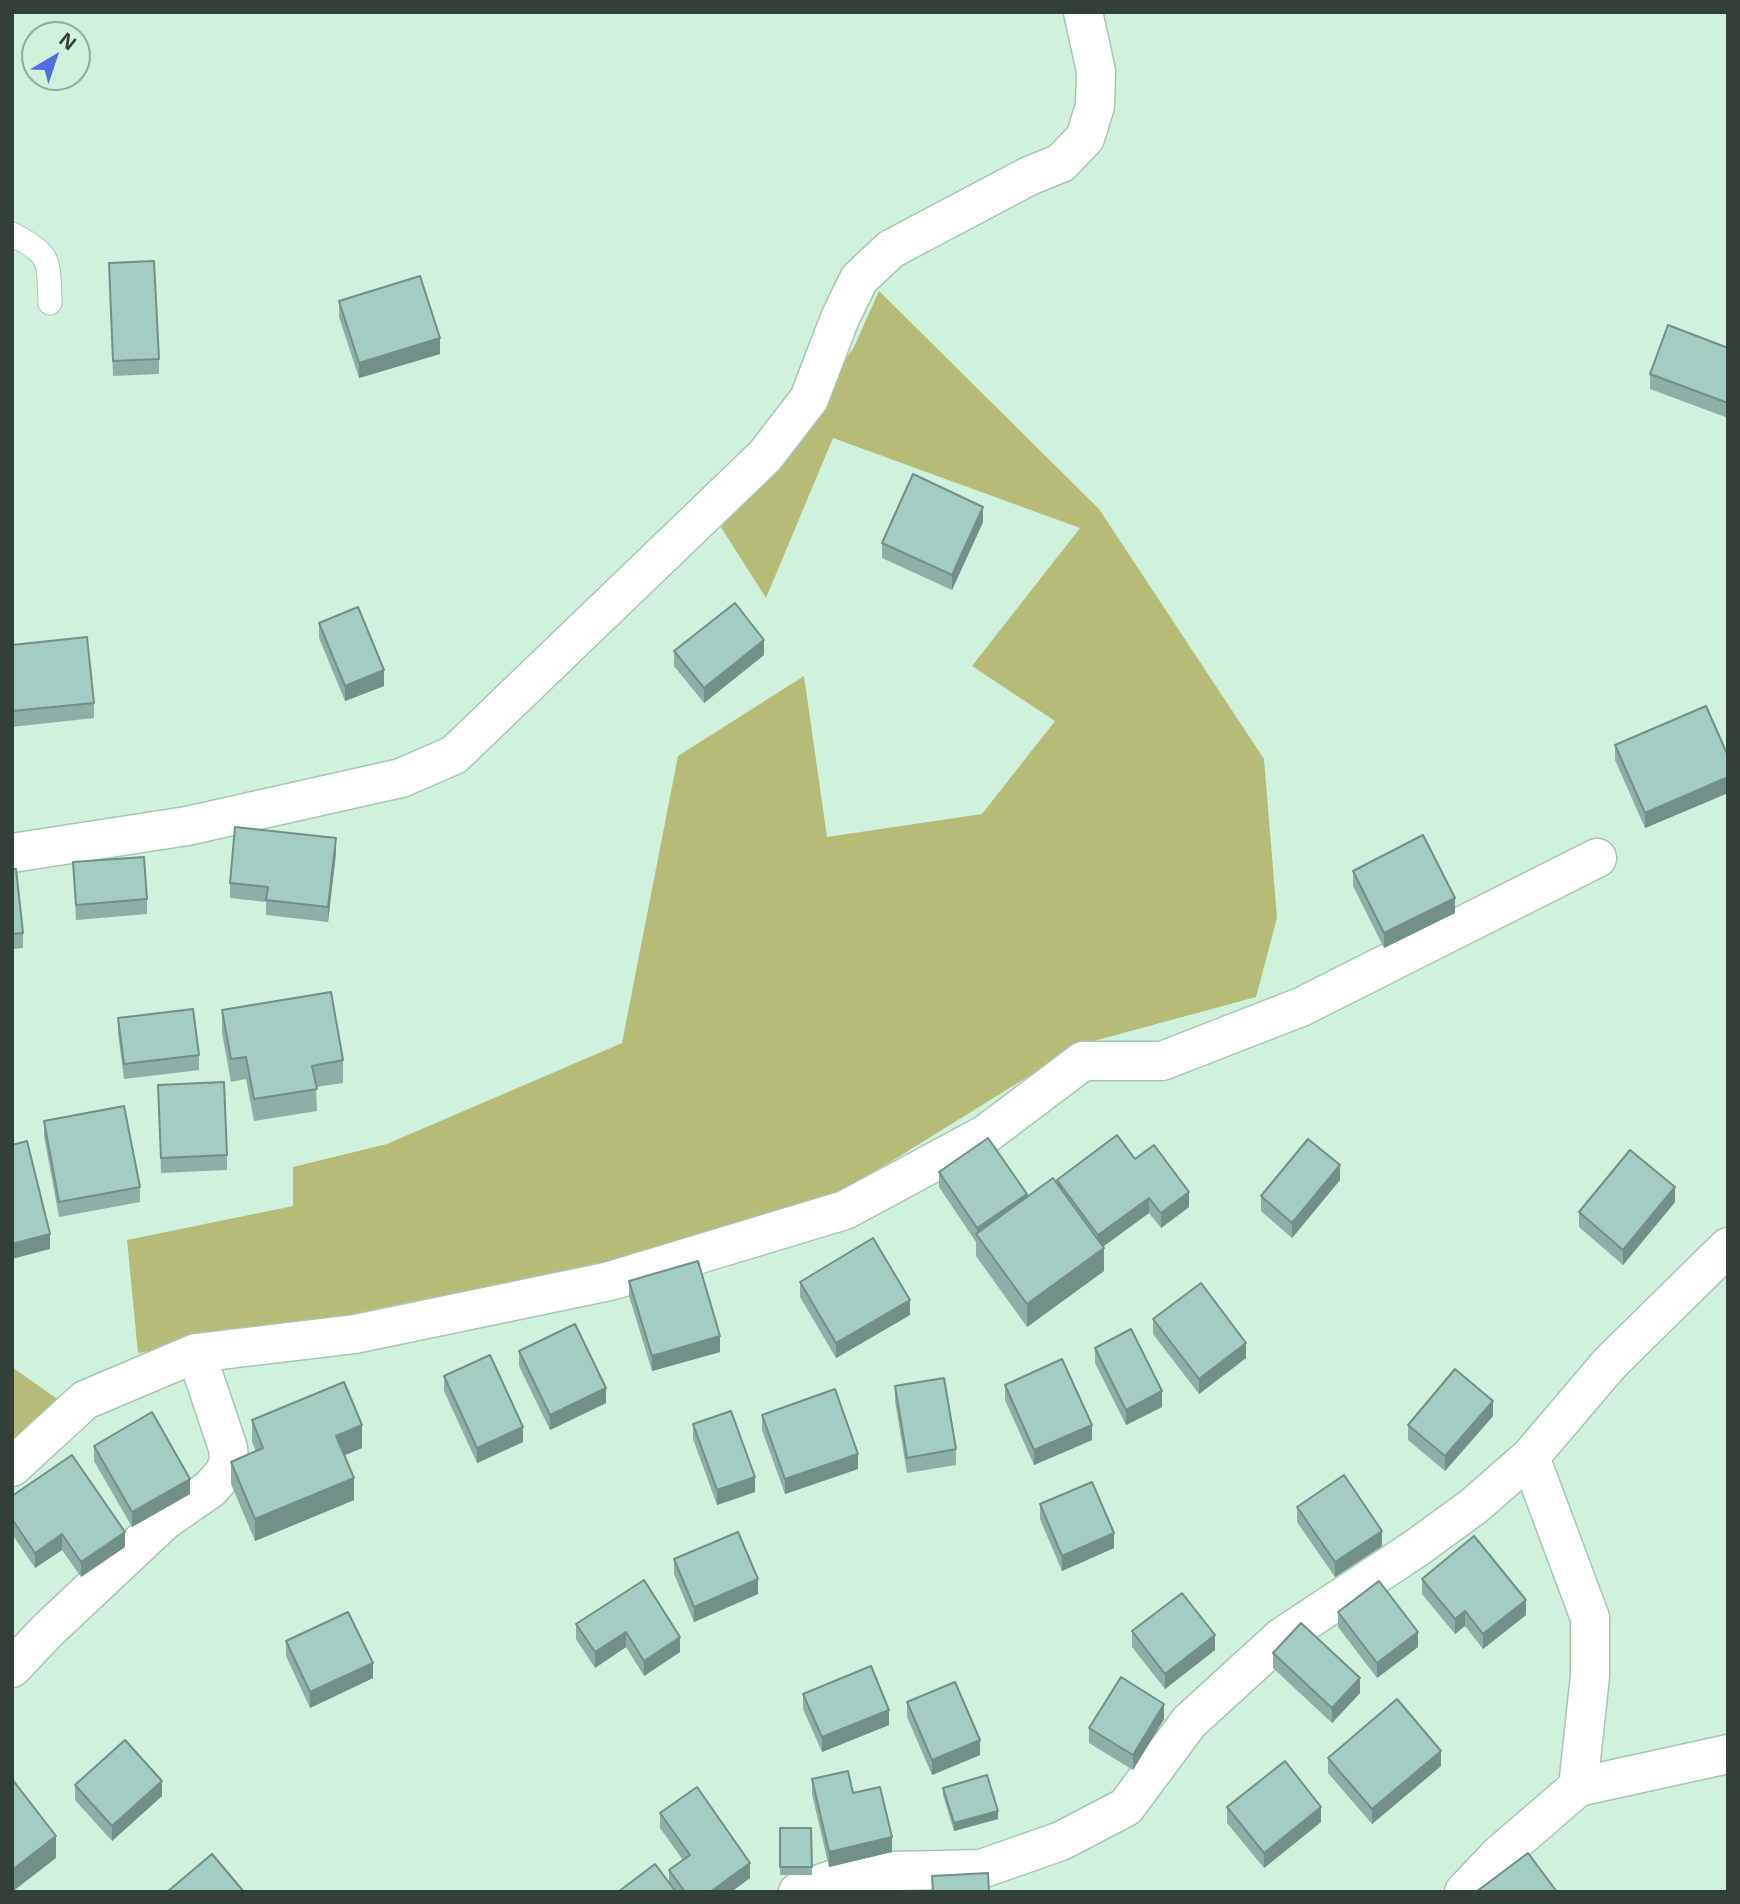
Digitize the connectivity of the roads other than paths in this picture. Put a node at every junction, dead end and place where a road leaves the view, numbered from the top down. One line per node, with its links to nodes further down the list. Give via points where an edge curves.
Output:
1 (1083, 12): 4 (street, via 1096,71 1094,106 1085,138 1061,163 891,249 859,279 809,399 765,456 454,755 401,778 187,826)
2 (12, 234): 3 (lane, via 41,252 48,263)
3 (50, 303)
4 (12, 853)
5 (1597, 858): 7 (street, via 1301,1007 1162,1062 1083,1061 986,1134 845,1210 610,1281 355,1334)
6 (1728, 1247): 8 (street, via 1610,1363)
7 (197, 1353): 9 (street, via 85,1400); 10 (street, via 228,1448 225,1472 210,1489 164,1521)
8 (1530, 1457): 12 (street, via 1590,1618 1590,1676); 13 (street, via 1425,1542 1282,1637 1189,1723 1126,1807 1061,1841 981,1869 853,1872)
9 (12, 1467)
10 (12, 1668)
11 (1728, 1754): 12 (street)
12 (1578, 1787): 14 (street)
13 (797, 1892)
14 (1464, 1892)

